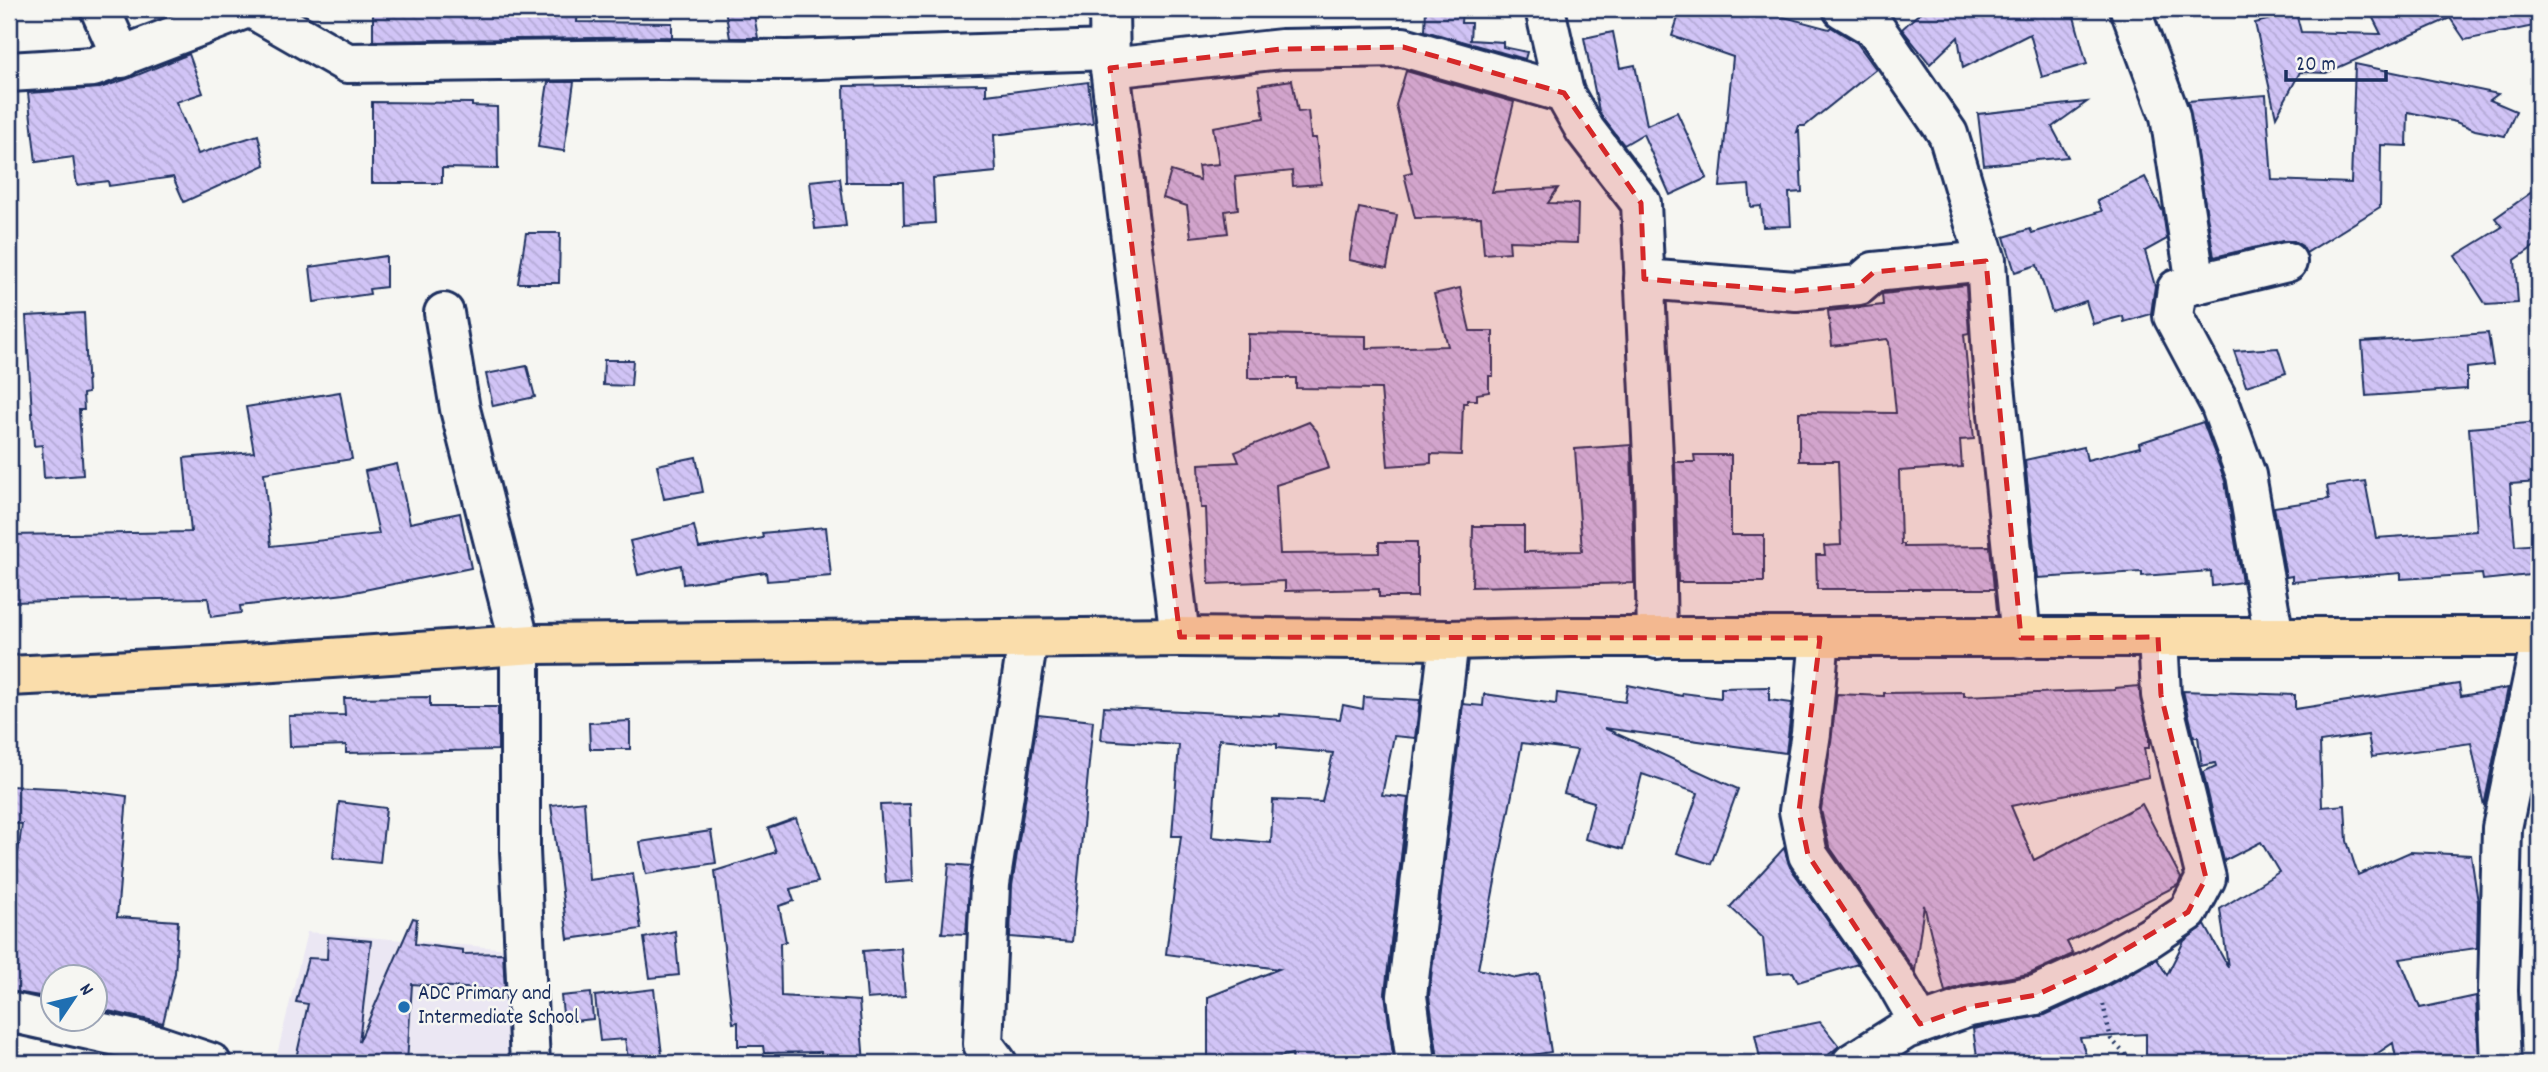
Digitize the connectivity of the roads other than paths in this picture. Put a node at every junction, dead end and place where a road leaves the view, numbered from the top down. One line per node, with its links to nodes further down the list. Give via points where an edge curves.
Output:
1 (100, 9): 8 (street)
2 (245, 9): 8 (street)
3 (253, 9): 9 (street, via 347,63)
4 (1109, 9): 9 (street)
5 (1545, 9): 11 (street)
6 (1843, 9): 12 (street, via 1875,28 1948,134)
7 (2130, 9): 15 (street, via 2170,116)
8 (122, 58): 10 (street, via 93,67)
9 (1110, 59): 11 (street, via 1403,47); 17 (street)
10 (9, 72)
11 (1564, 93): 14 (street, via 1585,130 1641,203)
12 (1986, 261): 14 (street, via 1874,272 1859,285 1796,291); 22 (street)
13 (2287, 262): 15 (street)
14 (1644, 279): 24 (street)
15 (2196, 284): 19 (street, via 2176,289 2173,316 2220,404 2245,475)
16 (444, 313): 26 (street, via 460,409)
17 (1180, 637): 23 (main road); 25 (main road)
18 (2158, 637): 19 (main road); 22 (main road); 30 (street, via 2161,695 2206,878 2188,912 2091,970 2036,995 1969,1007)
19 (2274, 637): 20 (main road)
20 (2539, 637)
21 (1820, 638): 22 (main road); 24 (main road); 30 (street, via 1800,811 1808,855)
22 (2021, 638)
23 (1028, 639): 26 (main road); 33 (street, via 990,884 983,1044)
24 (1657, 639): 25 (main road)
25 (1450, 640): 34 (street, via 1407,996)
26 (520, 644): 28 (main road); 32 (street, via 520,851)
27 (2539, 649): 36 (street, via 2502,828)
28 (9, 676)
29 (9, 1012): 31 (street, via 157,1045)
30 (1920, 1024): 35 (street)
31 (211, 1063)
32 (530, 1063)
33 (998, 1063)
34 (1416, 1063)
35 (1853, 1063)
36 (2501, 1063)

